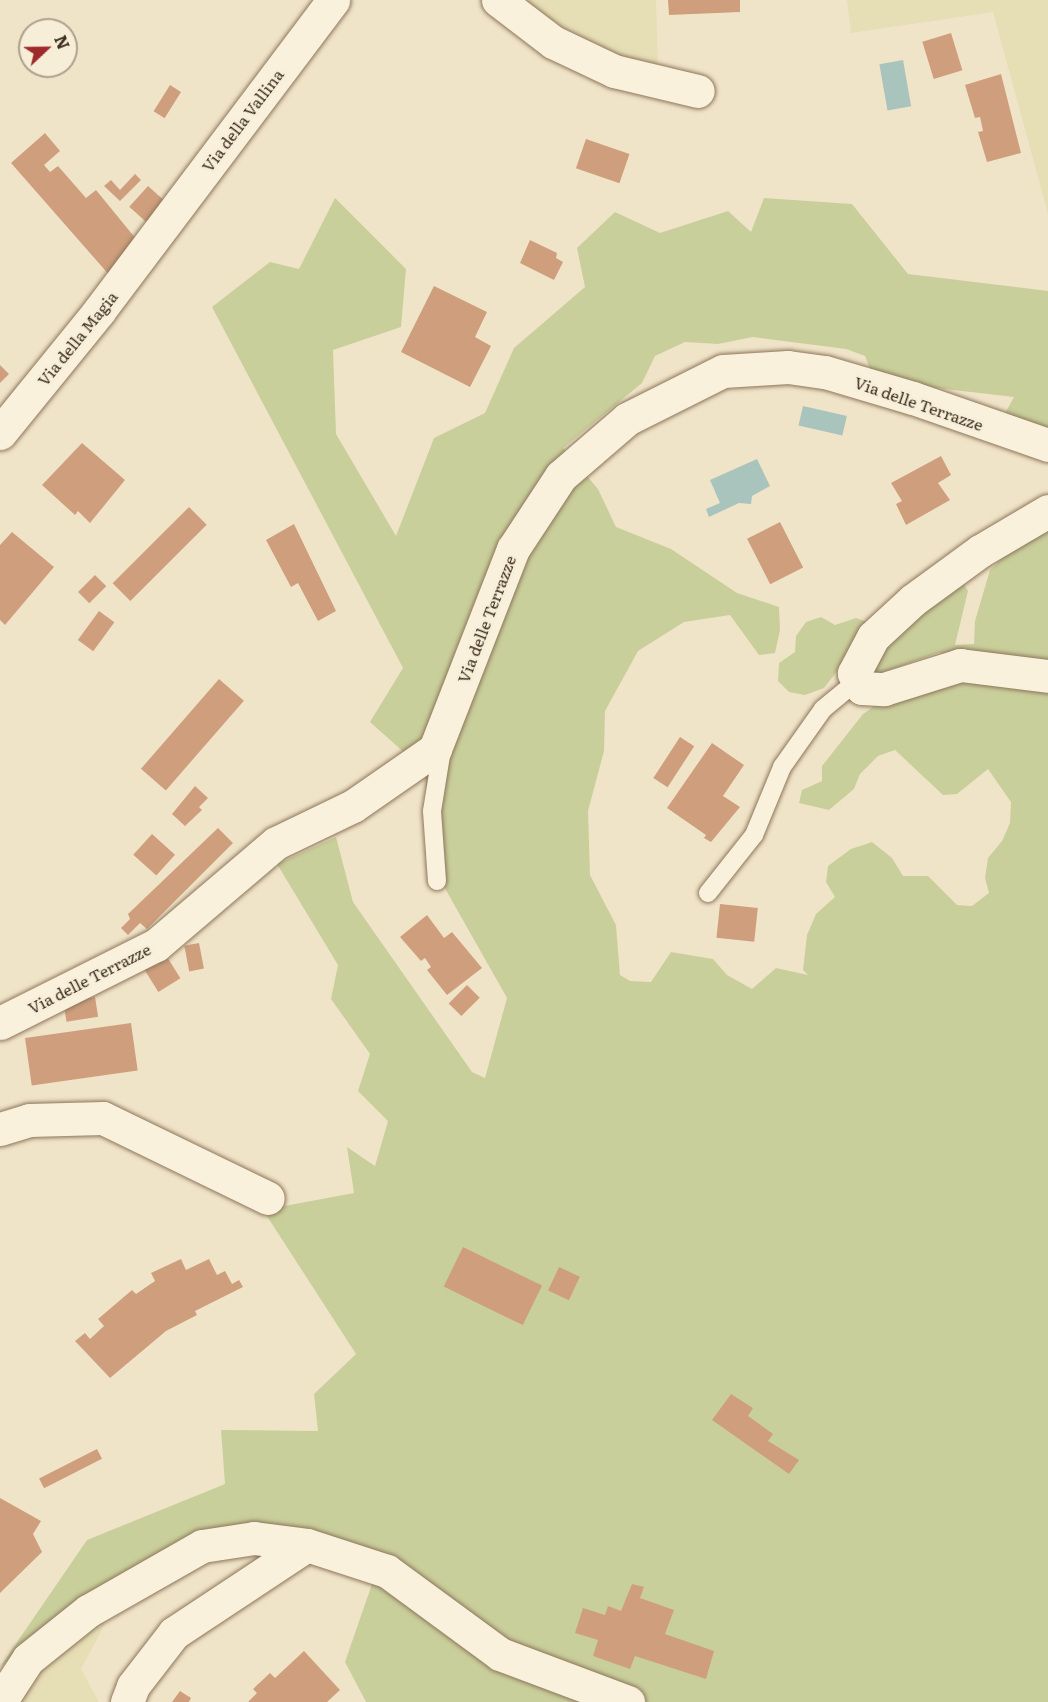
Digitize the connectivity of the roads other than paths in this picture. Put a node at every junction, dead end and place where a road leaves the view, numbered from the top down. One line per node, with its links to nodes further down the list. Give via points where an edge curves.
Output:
1 (333, 0): 4 (street, Via della Vallina)
2 (498, 0): 3 (street, via 553,42 614,71)
3 (698, 91)
4 (153, 241): 5 (street, Via della Magia)
5 (0, 434)
6 (1048, 445): 10 (street, Via delle Terrazze, via 825,372 788,367 723,371 627,419 561,476 513,549)
7 (1048, 511): 9 (street, via 990,545 913,600 873,637 854,673)
8 (1048, 676): 9 (street, via 960,665 885,689 862,688)
9 (858, 680): 12 (lane, via 823,709 782,767 754,835)
10 (445, 726): 11 (lane, via 432,811); 13 (street, Via delle Terrazze, via 435,749 406,772 353,806 276,843 156,945)
11 (437, 881)
12 (708, 893)
13 (0, 1023)
14 (0, 1129): 15 (street, via 29,1120 103,1118)
15 (268, 1198)
16 (307, 1545): 17 (street, via 254,1538 202,1546 88,1611 28,1659); 18 (street, via 174,1633 133,1686); 19 (street, via 387,1571 500,1654)
17 (0, 1701)
18 (127, 1702)
19 (628, 1702)

